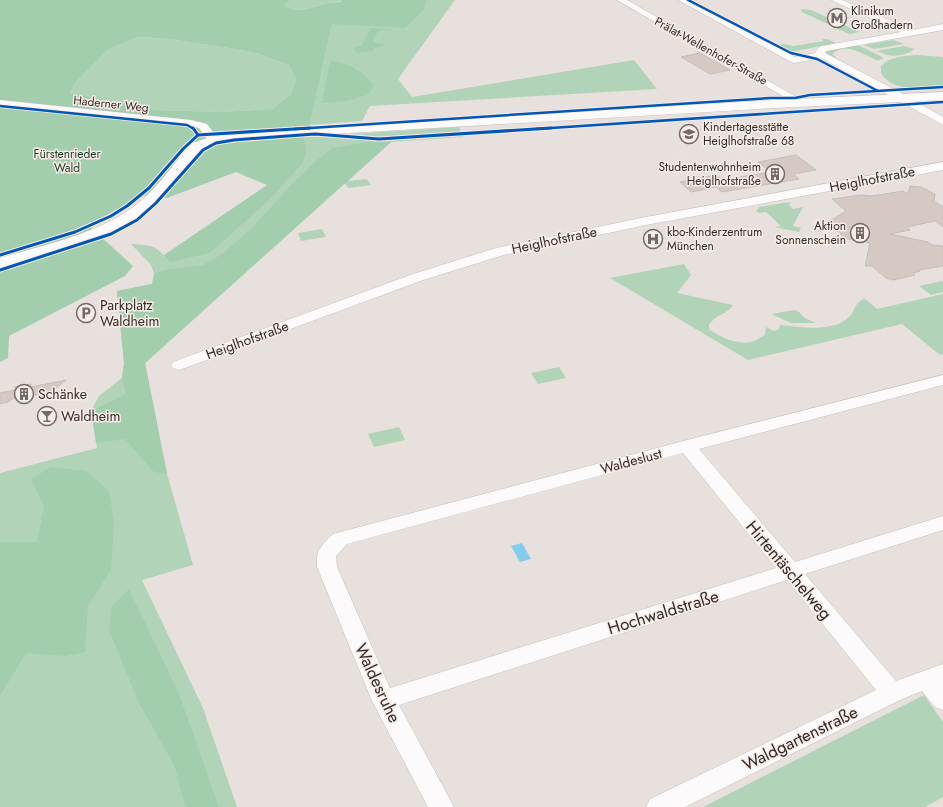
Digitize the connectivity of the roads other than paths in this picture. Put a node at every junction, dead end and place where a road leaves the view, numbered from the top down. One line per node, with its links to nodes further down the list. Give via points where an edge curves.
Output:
1 (621, 0): 9 (street, Prälat-Wellenhofer-Straße)
2 (682, 0): 6 (street, via 794,60)
3 (835, 0): 5 (street)
4 (943, 27): 5 (street)
5 (911, 33): 6 (street, via 822,49)
6 (822, 55): 8 (street)
7 (943, 96): 8 (street)
8 (902, 98): 9 (street); 11 (street)
9 (802, 102): 12 (street, via 314,131)
10 (0, 103): 12 (street, Haderner Weg, via 191,123 203,126)
11 (943, 122)
12 (213, 140): 14 (street, via 192,151 150,202 117,224 76,240)
13 (943, 166): 15 (street, Heiglhofstraße, via 646,221 501,251 418,277)
14 (0, 263)
15 (179, 365)
16 (943, 380): 17 (street, Waldeslust)
17 (687, 446): 19 (street, Waldeslust, via 340,539); 20 (street, Hirtentäschelweg)
18 (943, 523): 20 (street, Hochwaldstraße)
19 (326, 555): 24 (street, Waldesruhe, via 327,567)
20 (790, 572): 22 (street, Hirtentäschelweg); 24 (street, Hochwaldstraße, via 404,692)
21 (935, 676): 22 (street, Waldgartenstraße); 23 (street)
22 (892, 693): 26 (street, Waldgartenstraße)
23 (943, 700)
24 (384, 701): 25 (street, Waldesruhe)
25 (441, 807)
26 (659, 807)

